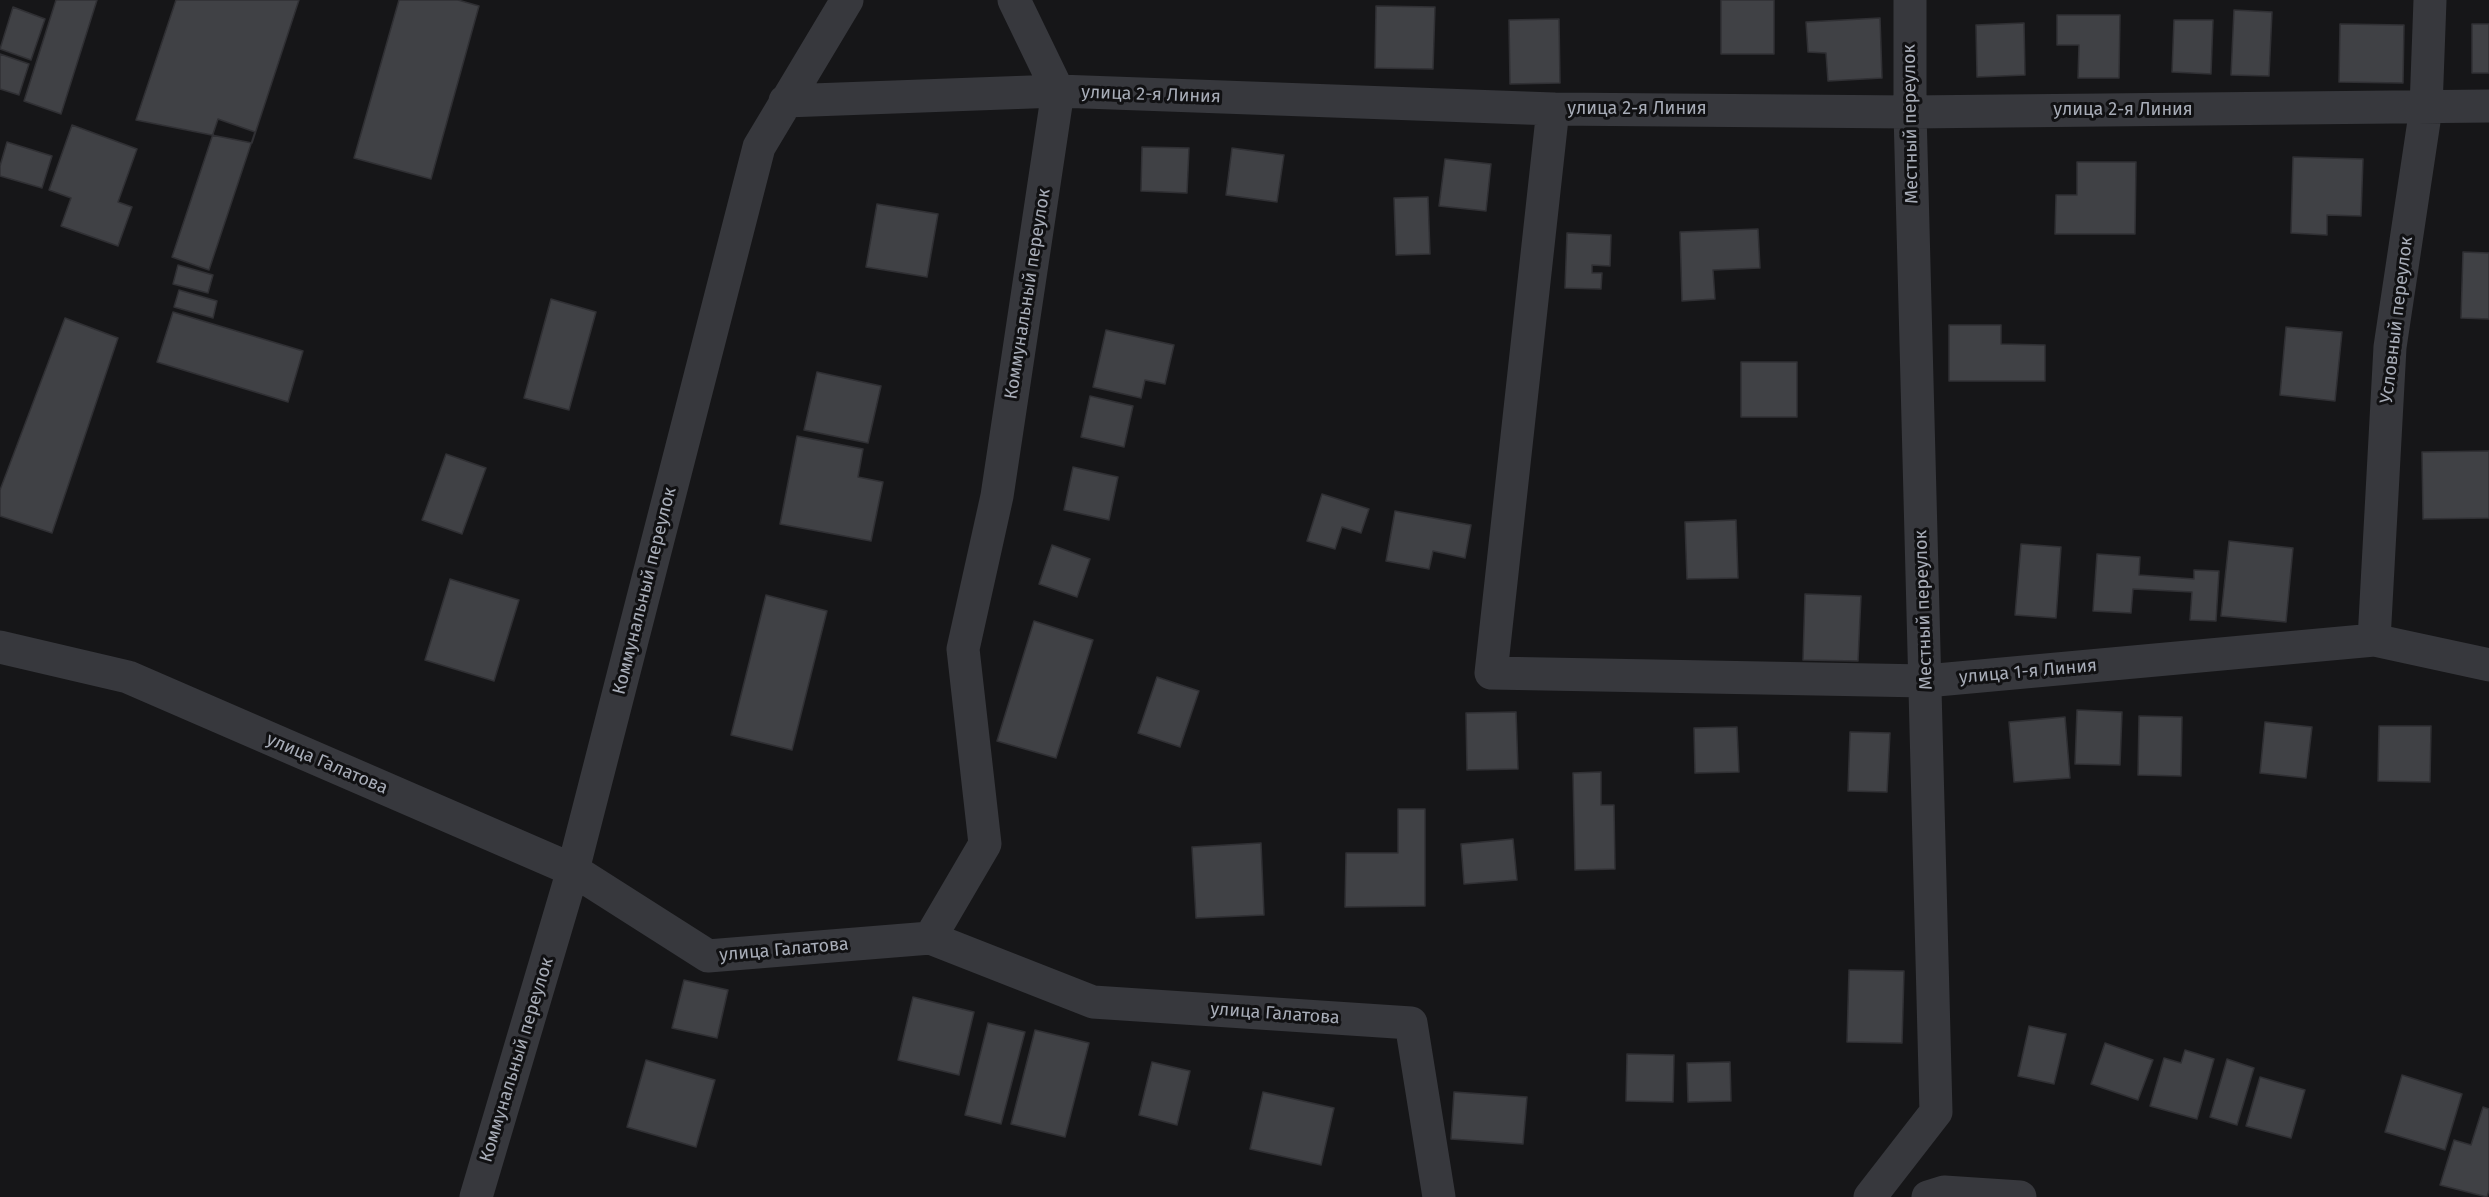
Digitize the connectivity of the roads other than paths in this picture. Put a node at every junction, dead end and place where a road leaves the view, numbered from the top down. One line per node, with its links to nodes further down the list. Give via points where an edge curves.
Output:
1 (847, 0): 6 (street, Коммунальный переулок)
2 (1014, 0): 5 (street)
3 (1910, 0): 10 (street, Местный переулок)
4 (2430, 0): 8 (street, Условный переулок)
5 (1058, 92): 6 (street, улица 2-я Линия); 9 (street, улица 2-я Линия); 16 (street, Коммунальный переулок, via 997,496 963,649 986,844)
6 (785, 101): 15 (street, Коммунальный переулок, via 759,147)
7 (2489, 106): 8 (street, улица 2-я Линия)
8 (2426, 108): 10 (street, улица 2-я Линия); 11 (street, Условный переулок, via 2390,347)
9 (1553, 109): 10 (street, улица 2-я Линия); 14 (street, улица 1-я Линия, via 1491,673)
10 (1910, 112): 14 (street, Местный переулок)
11 (2374, 640): 13 (street, улица 1-я Линия); 14 (street, улица 1-я Линия)
12 (1, 652): 15 (street, улица Галатова, via 128,677)
13 (2489, 665)
14 (1926, 681): 19 (street, Местный переулок, via 1936,1112)
15 (573, 870): 16 (street, улица Галатова, via 708,956); 17 (street, Коммунальный переулок)
16 (930, 938): 18 (street, улица Галатова, via 1093,1002 1411,1023)
17 (476, 1197)
18 (1439, 1197)
19 (1870, 1197)
20 (1928, 1197): 21 (street, via 1944,1192)
21 (2020, 1197)

